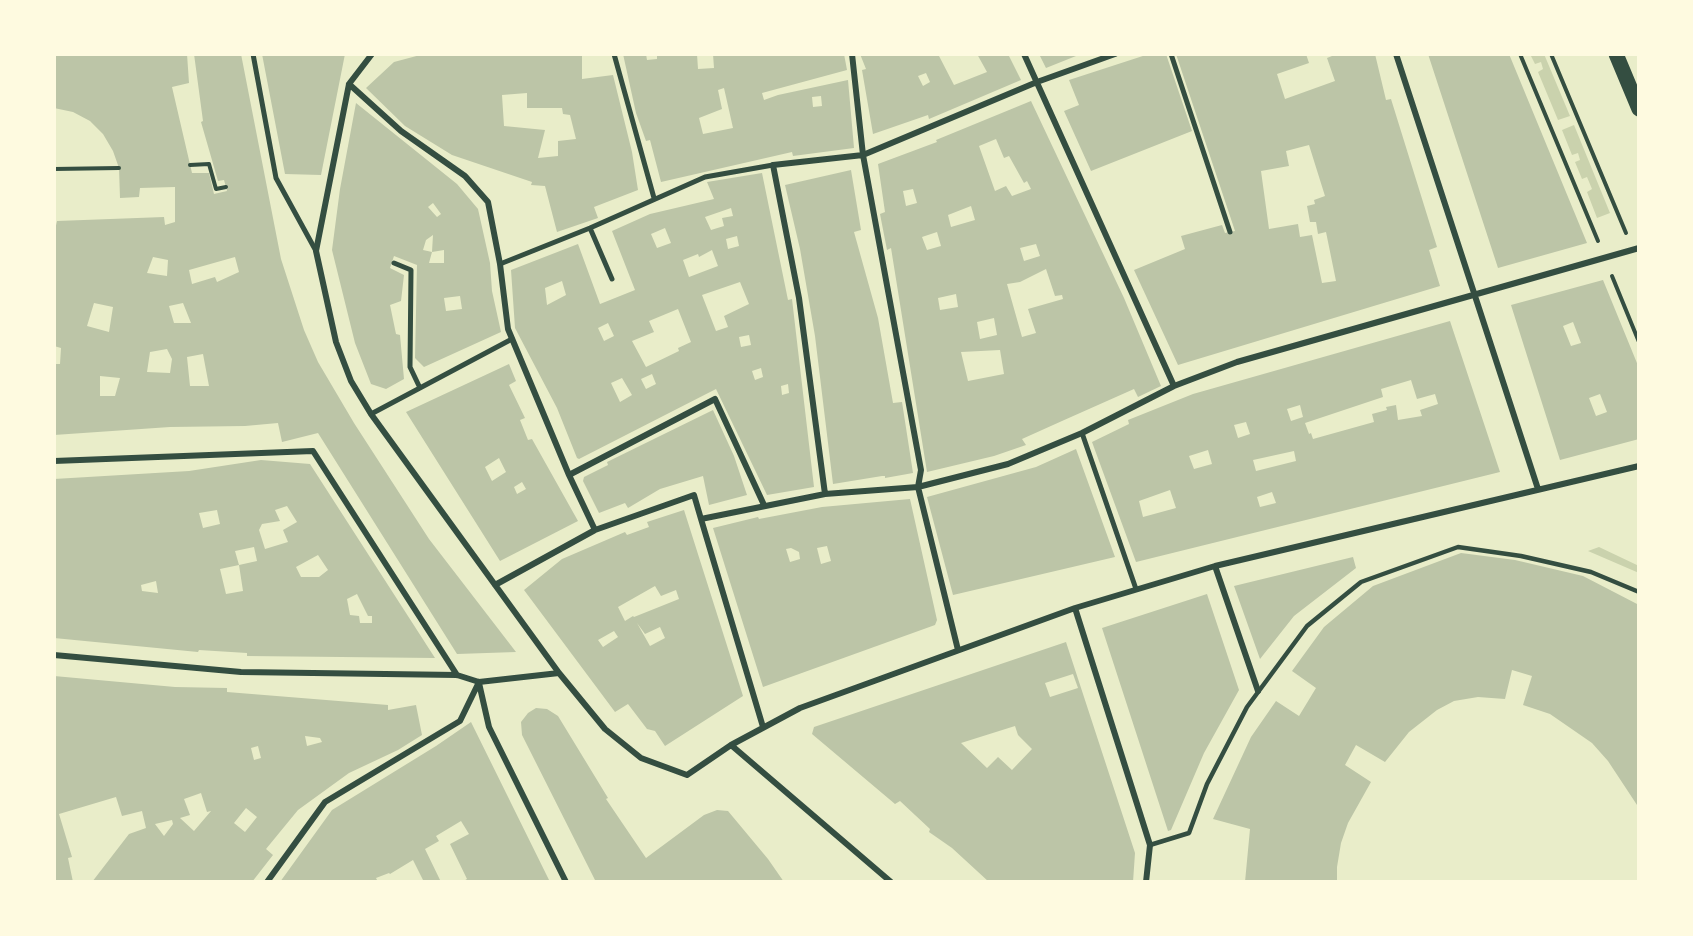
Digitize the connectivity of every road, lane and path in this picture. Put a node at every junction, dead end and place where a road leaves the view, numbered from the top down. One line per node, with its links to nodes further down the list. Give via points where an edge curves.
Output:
1 (253, 54): 27 (street, via 276,178)
2 (372, 54): 13 (street)
3 (614, 54): 21 (street)
4 (852, 54): 15 (street)
5 (1024, 54): 12 (street)
6 (1115, 54): 12 (street)
7 (1171, 54): 24 (street)
8 (1396, 54): 32 (street)
9 (1520, 54): 25 (path)
10 (1551, 54): 22 (path)
11 (1616, 54): 14 (main road)
12 (1037, 82): 15 (street); 35 (street)
13 (349, 84): 27 (street); 29 (street, via 401,131 465,176 488,202)
14 (1639, 109)
15 (863, 155): 17 (street); 42 (street, via 921,470)
16 (190, 165): 20 (path, via 209,164 216,189)
17 (773, 165): 21 (street, via 705,177); 44 (street, via 799,298)
18 (119, 168): 19 (path)
19 (54, 169)
20 (226, 187)
21 (654, 198): 23 (street)
22 (1618, 218)
23 (590, 228): 29 (street); 31 (street)
24 (1230, 232)
25 (1598, 242)
26 (1639, 248): 32 (street)
27 (316, 251): 37 (street, via 336,342 351,381)
28 (394, 262): 36 (street, via 411,270 410,367)
29 (500, 264): 33 (street, via 508,329)
30 (1611, 273): 34 (path)
31 (612, 279)
32 (1474, 294): 35 (street, via 1237,362); 43 (street)
33 (513, 339): 36 (street); 41 (street)
34 (1639, 342)
35 (1174, 386): 38 (street)
36 (420, 388): 37 (street)
37 (371, 414): 49 (street)
38 (1082, 433): 42 (street, via 1008,464); 50 (street)
39 (54, 460): 56 (street, via 313,451)
40 (1639, 466): 43 (street)
41 (569, 475): 45 (street, via 715,399); 47 (street)
42 (918, 487): 44 (street); 53 (street)
43 (1538, 489): 48 (street)
44 (825, 494): 45 (street)
45 (764, 505): 46 (street)
46 (701, 519): 47 (street, via 694,495); 59 (street)
47 (595, 530): 49 (street)
48 (1215, 566): 50 (street); 58 (street)
49 (495, 585): 55 (street)
50 (1136, 589): 52 (street)
51 (1639, 592): 58 (lane, via 1591,572 1458,547 1360,582 1307,626)
52 (1075, 608): 53 (street); 61 (street)
53 (958, 650): 59 (street, via 800,708)
54 (54, 655): 56 (street, via 241,672)
55 (559, 673): 57 (street); 60 (street, via 605,729 641,758 687,775)
56 (457, 675): 57 (street)
57 (479, 682): 62 (street, via 460,721 325,802); 63 (street, via 489,727)
58 (1258, 691): 61 (lane, via 1207,784 1189,833)
59 (763, 727): 60 (street)
60 (731, 745): 64 (street)
61 (1150, 845): 65 (street)
62 (267, 882)
63 (566, 882)
64 (891, 882)
65 (1146, 882)

